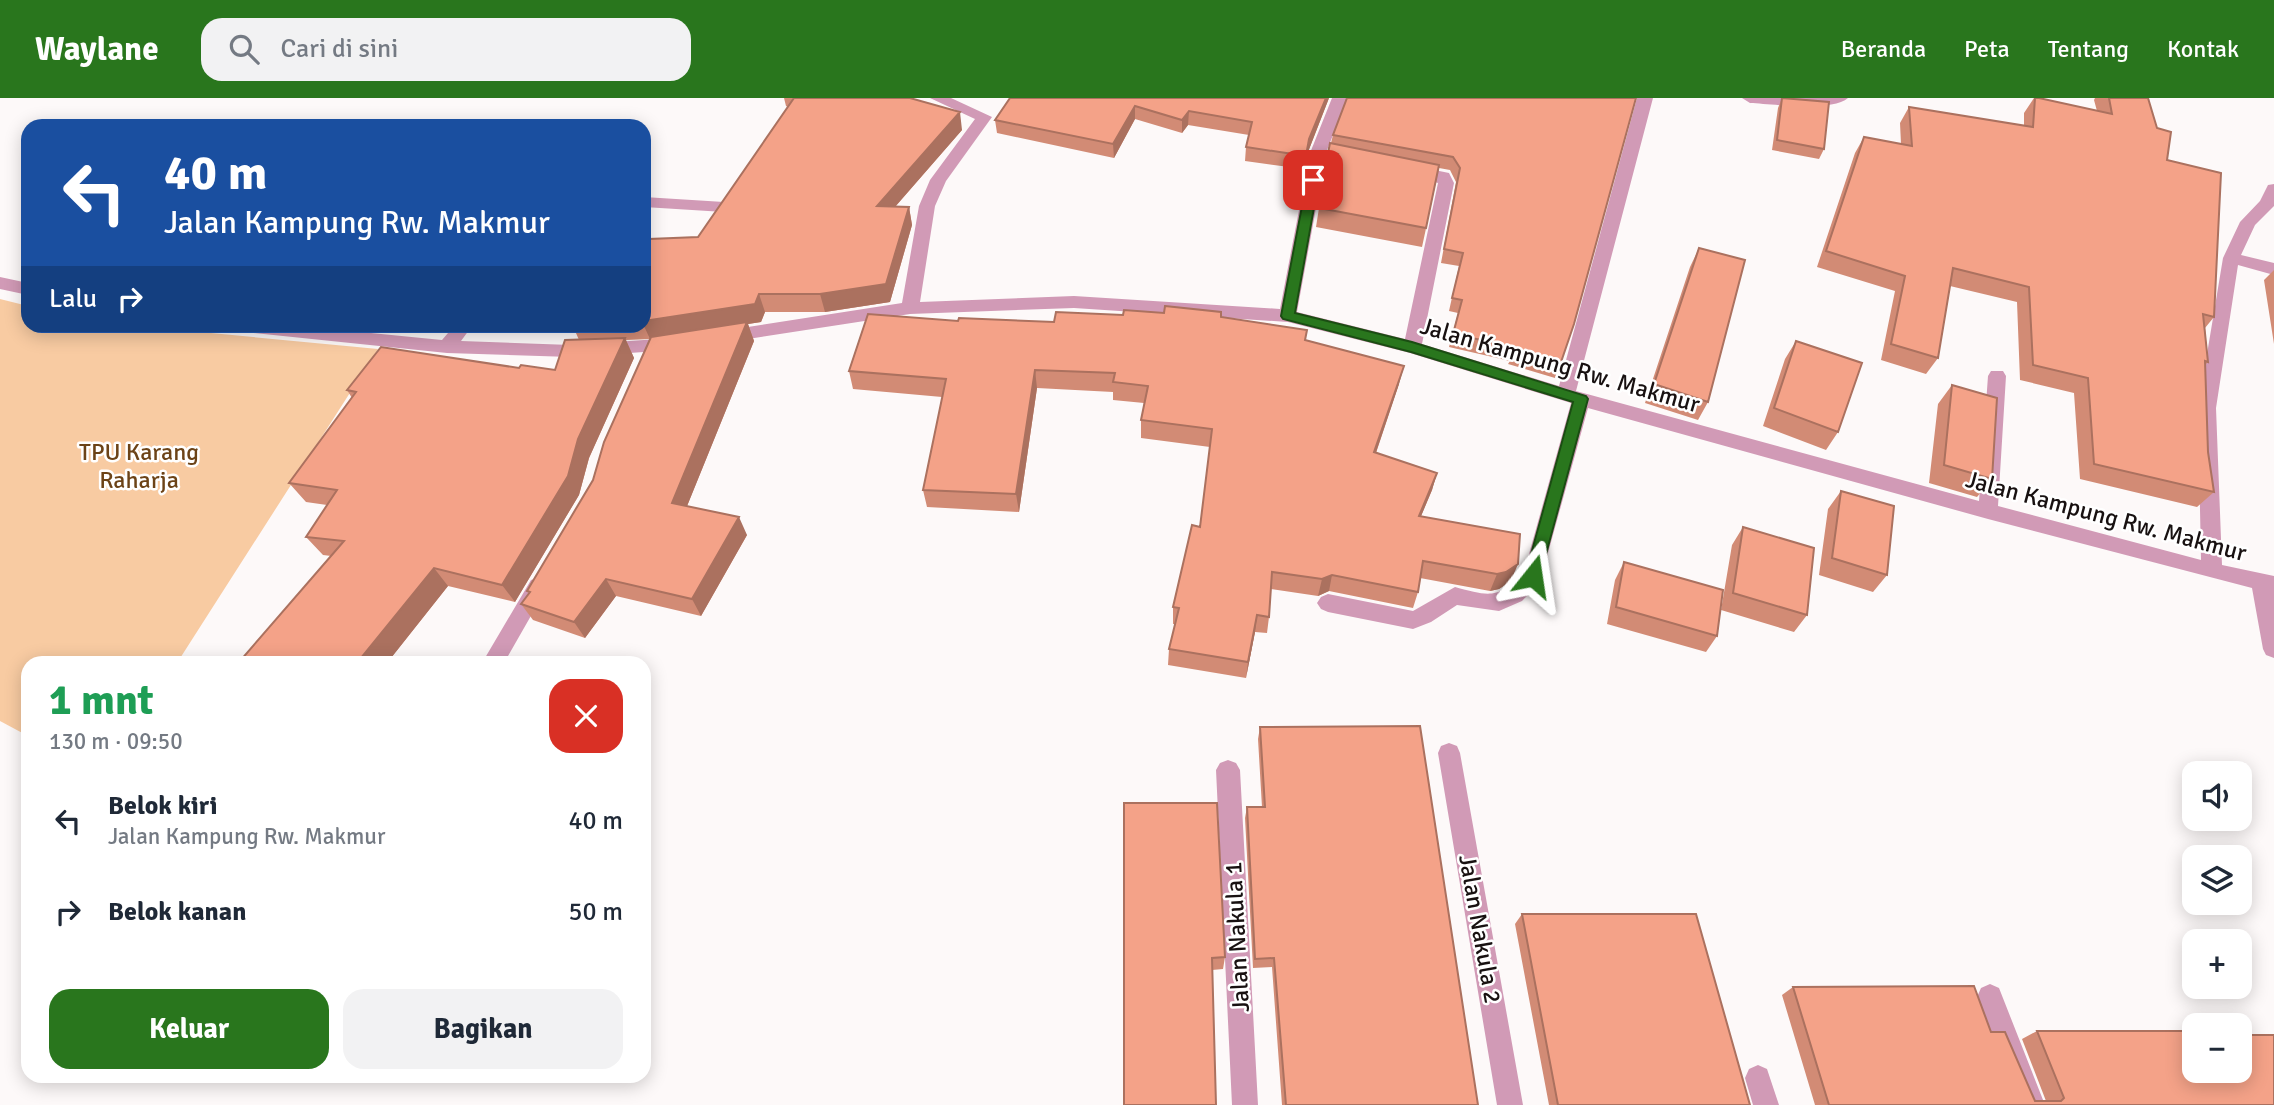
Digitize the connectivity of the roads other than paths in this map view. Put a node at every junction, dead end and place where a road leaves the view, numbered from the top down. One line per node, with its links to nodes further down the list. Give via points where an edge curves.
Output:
1 (939, 98): 16 (street, via 984,117 938,180 927,206)
2 (1340, 98): 6 (street)
3 (1645, 98): 23 (street)
4 (1749, 98): 5 (street)
5 (1840, 98)
6 (1318, 153): 7 (street); 17 (street)
7 (1369, 162)
8 (1395, 167): 21 (street, via 1443,177 1446,183)
9 (2274, 190): 12 (street, via 2248,222)
10 (651, 202): 11 (street)
11 (724, 207)
12 (2231, 258): 13 (street); 26 (street, via 2207,408)
13 (2274, 269)
14 (0, 284): 15 (street)
15 (21, 288)
16 (909, 308): 17 (street, Jalan Kampung Rw. Makmur, via 1074,302); 20 (street, Jalan Kampung Rw. Makmur, via 698,340 648,354)
17 (1288, 316): 21 (street, Jalan Kampung Rw. Makmur)
18 (313, 333): 20 (street, Jalan Kampung Rw. Makmur)
19 (458, 333): 20 (street)
20 (447, 347)
21 (1412, 347): 23 (street, Jalan Kampung Rw. Makmur)
22 (1997, 376): 24 (street)
23 (1573, 397): 24 (street, Jalan Kampung Rw. Makmur); 28 (street, via 1533,576 1518,595 1492,605 1455,596 1413,620)
24 (1988, 511): 26 (street, Jalan Kampung Rw. Makmur)
25 (549, 568): 30 (street)
26 (2212, 571): 27 (street, Jalan Kampung Rw. Makmur)
27 (2268, 583): 29 (street)
28 (1328, 603)
29 (2274, 649)
30 (497, 656)
31 (1449, 753): 36 (street, Jalan Nakula 2)
32 (1228, 770): 35 (street, Jalan Nakula 1)
33 (1990, 997): 38 (street)
34 (1758, 1078): 37 (street)
35 (1245, 1105)
36 (1510, 1105)
37 (1766, 1105)
38 (2032, 1105)

